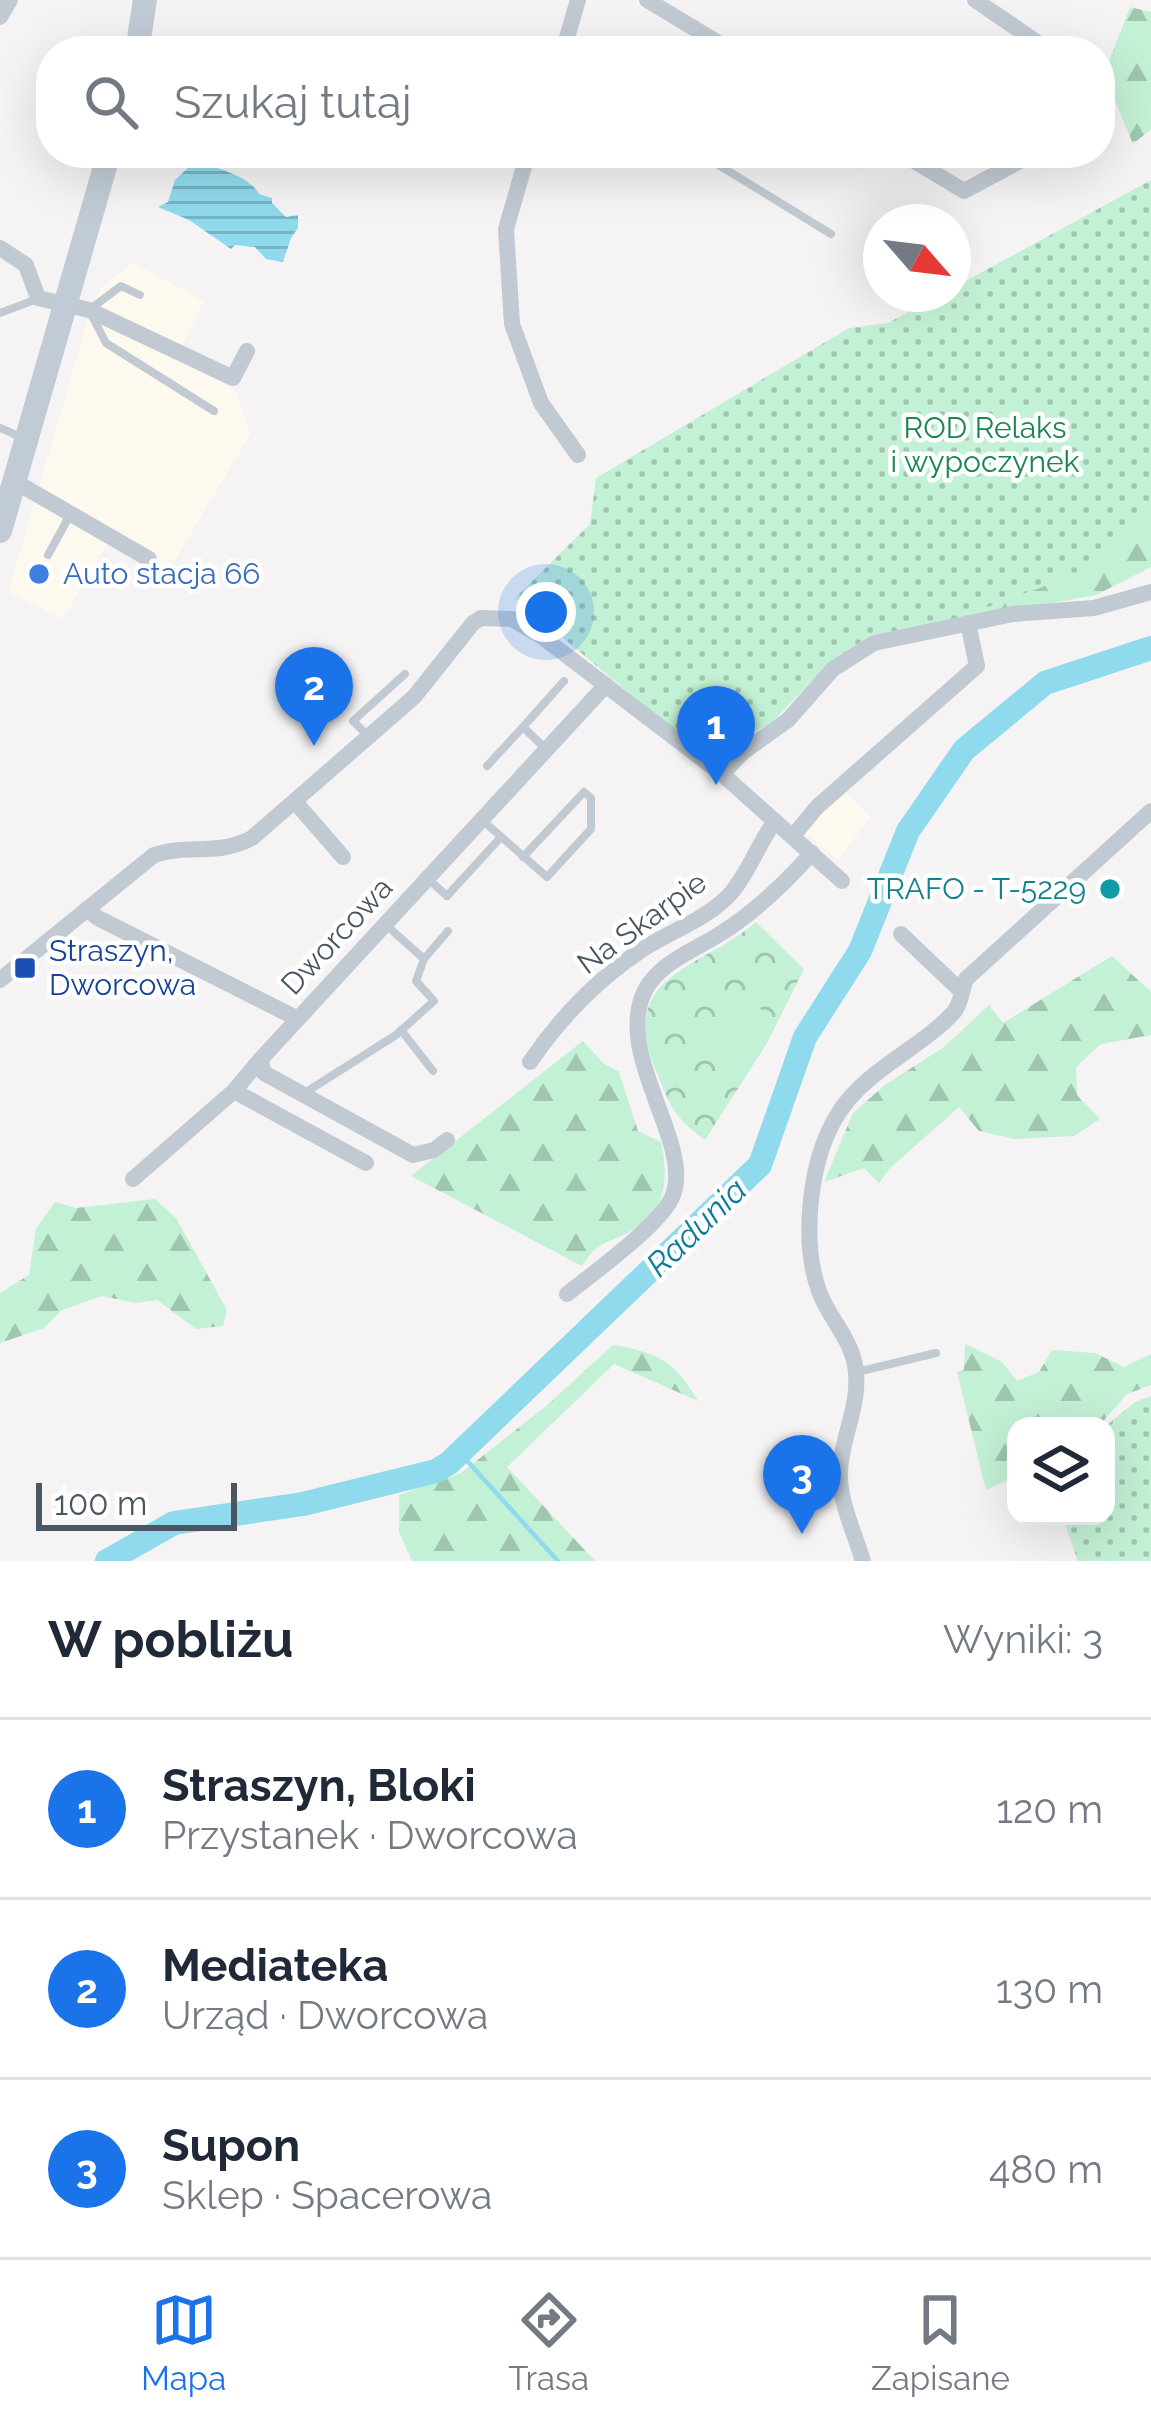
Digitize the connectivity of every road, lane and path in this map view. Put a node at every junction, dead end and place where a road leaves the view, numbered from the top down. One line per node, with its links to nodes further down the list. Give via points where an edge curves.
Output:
1 (10, 0): 6 (street)
2 (145, 0): 7 (main road)
3 (578, 0): 8 (street)
4 (647, 0): 9 (street)
5 (975, 0): 10 (street)
6 (0, 16)
7 (139, 36)
8 (567, 36)
9 (707, 36)
10 (1033, 36)
11 (106, 168): 20 (main road)
12 (524, 168): 26 (street, via 506,229 512,323 541,403)
13 (723, 168): 16 (lane)
14 (926, 168): 15 (street, via 964,191)
15 (1007, 168)
16 (831, 234)
17 (0, 248): 19 (street, via 26,265)
18 (140, 295): 20 (lane, via 121,286)
19 (38, 298): 20 (street); 21 (lane)
20 (77, 308): 22 (street, via 232,378); 23 (lane, via 106,343); 25 (main road)
21 (0, 313)
22 (247, 351)
23 (214, 411)
24 (0, 428): 25 (lane)
25 (26, 439): 27 (main road)
26 (578, 455)
27 (13, 484): 28 (street); 29 (main road)
28 (70, 513): 30 (lane); 31 (street)
29 (0, 531)
30 (48, 555)
31 (149, 560)
32 (1151, 592): 33 (street, via 1094,608)
33 (968, 623): 41 (street, via 890,638 852,655); 46 (street, via 977,665)
34 (405, 674): 38 (lane, via 353,721)
35 (564, 681): 37 (lane)
36 (605, 685): 38 (street, via 524,625 481,618); 39 (street, Dworcowa); 41 (street)
37 (523, 727): 39 (lane); 40 (lane)
38 (370, 739): 42 (street)
39 (547, 748): 44 (street, Dworcowa)
40 (487, 766)
41 (722, 774): 45 (street)
42 (296, 803): 49 (street); 53 (street, via 231,848 154,855)
43 (1151, 811): 59 (street)
44 (481, 819): 47 (lane); 51 (street, Dworcowa)
45 (775, 821): 46 (street); 63 (street, Na Skarpie, via 731,893 605,978)
46 (793, 836): 48 (street)
47 (501, 837): 50 (lane); 51 (lane, via 447,896)
48 (812, 853): 52 (street); 70 (street, via 723,933 674,959 641,997 636,1042 675,1166 673,1196)
49 (343, 857)
50 (524, 857): 50 (lane, via 547,878 591,829 591,798 584,792)
51 (427, 878): 54 (street, Dworcowa)
52 (842, 881)
53 (88, 909): 58 (street); 60 (street)
54 (385, 924): 57 (lane); 60 (street, Dworcowa)
55 (448, 931): 57 (lane)
56 (901, 934): 59 (street)
57 (424, 959): 61 (lane, via 416,981 434,1001)
58 (0, 980)
59 (962, 991): 72 (street, via 958,1009 851,1095 817,1173 809,1253)
60 (298, 1018): 62 (street, Dworcowa)
61 (401, 1030): 64 (lane); 66 (lane)
62 (260, 1060): 65 (street, Dworcowa); 66 (street, via 264,1073)
63 (530, 1062)
64 (433, 1071)
65 (234, 1091): 68 (street); 69 (street, Dworcowa)
66 (302, 1094): 67 (street, via 413,1156)
67 (447, 1140)
68 (365, 1163)
69 (133, 1179)
70 (567, 1294)
71 (936, 1353): 72 (lane)
72 (856, 1372): 73 (street, via 840,1485)
73 (863, 1561)

